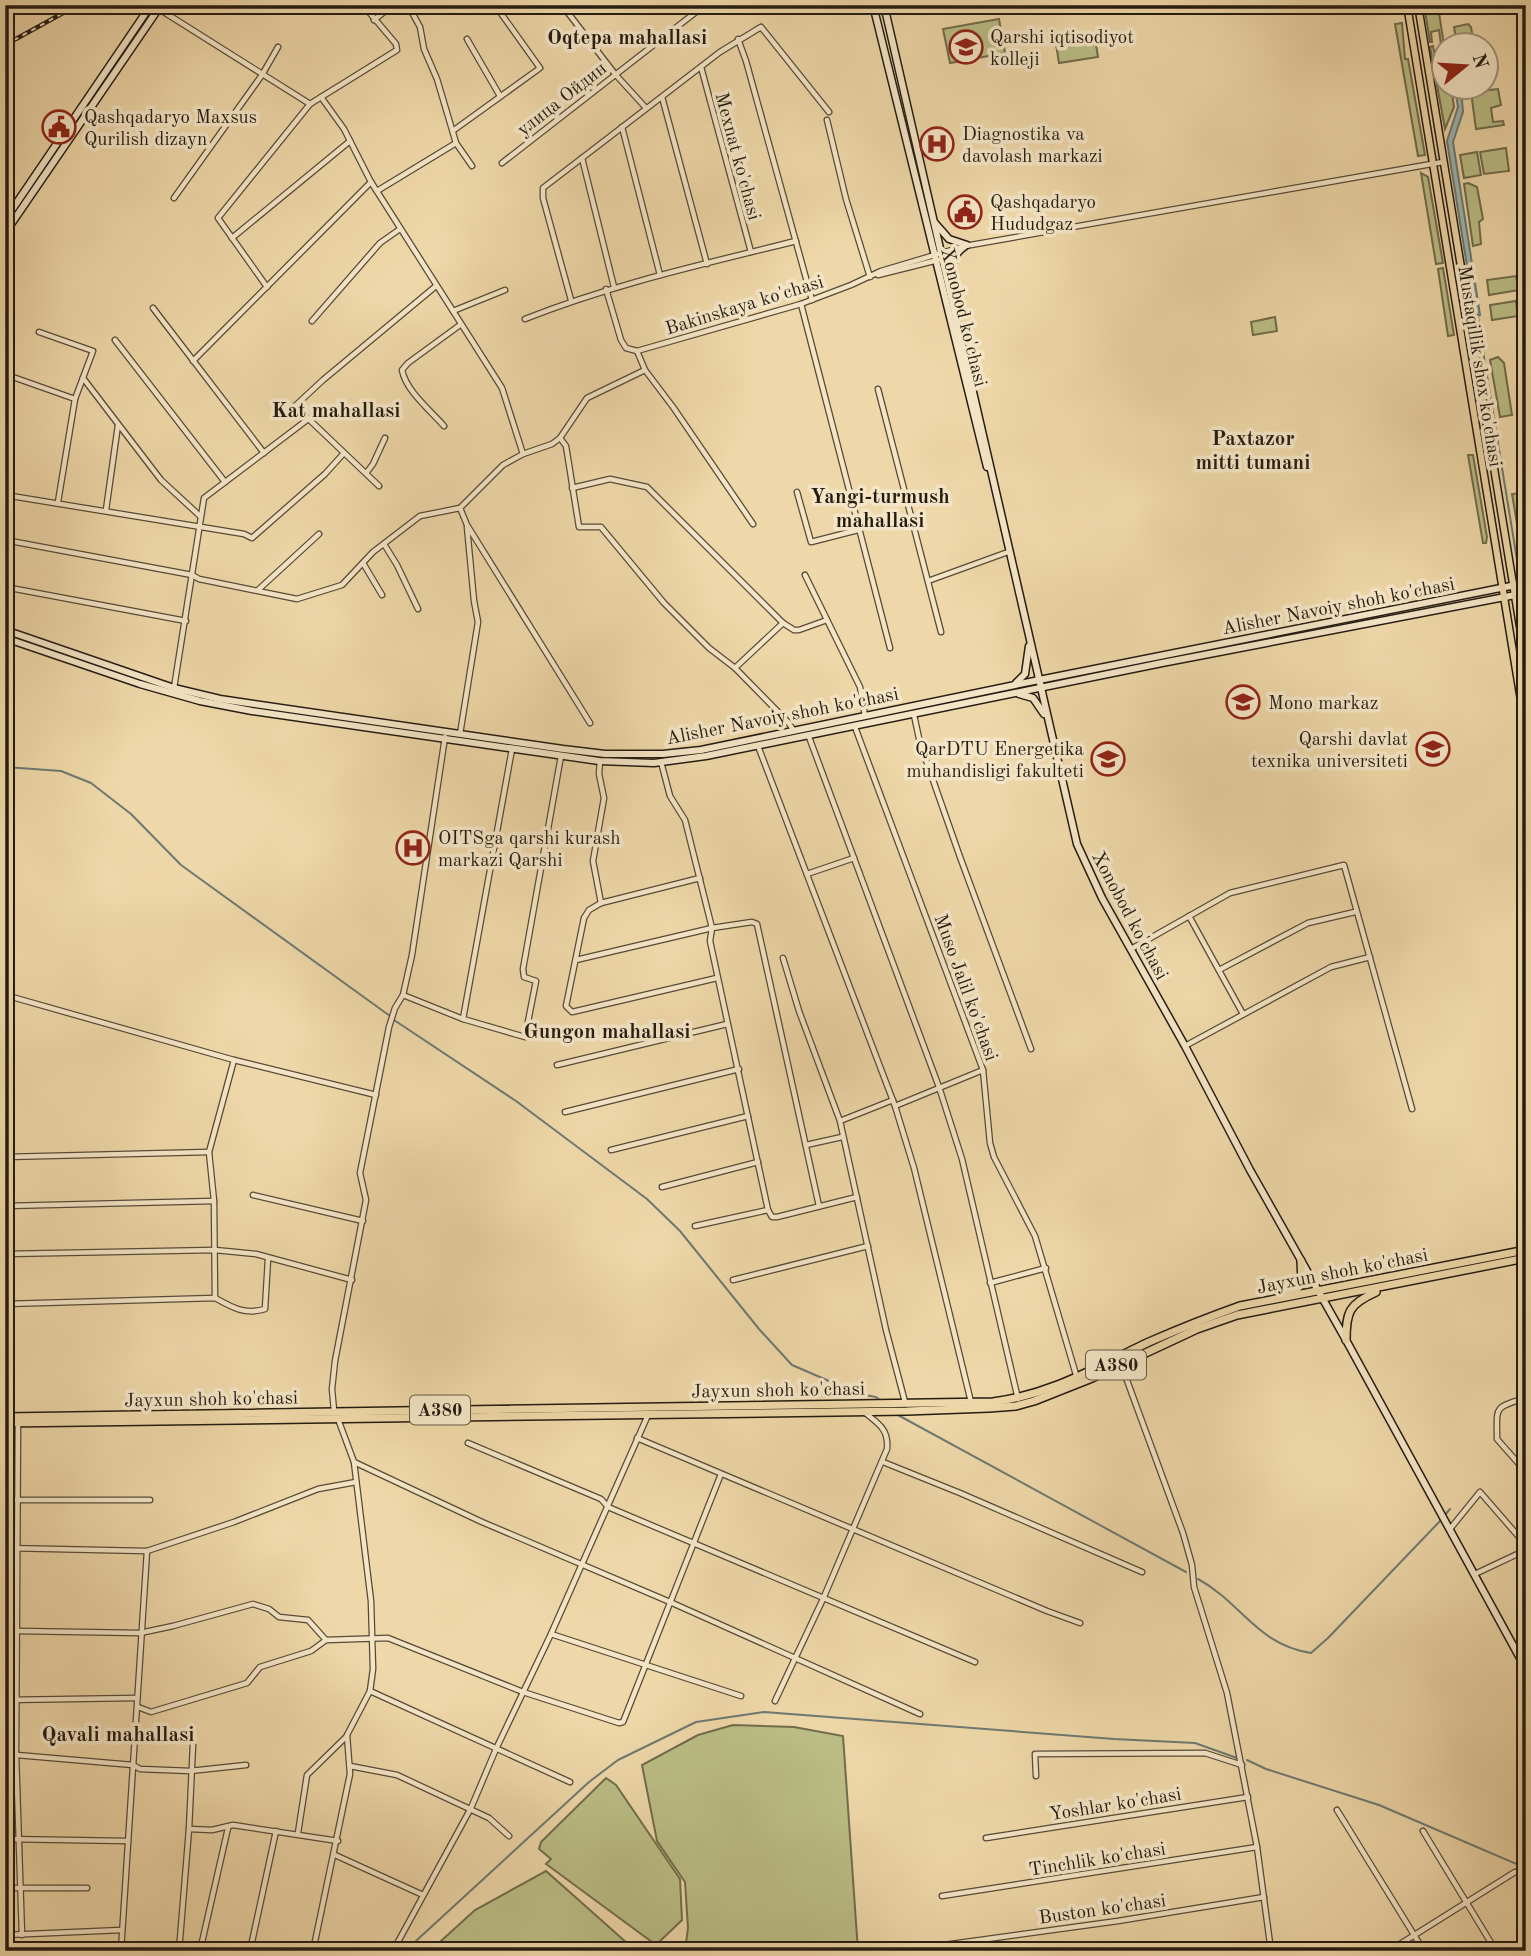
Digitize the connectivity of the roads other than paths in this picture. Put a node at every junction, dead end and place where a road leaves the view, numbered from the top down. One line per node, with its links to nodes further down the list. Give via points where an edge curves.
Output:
1 (151, 5): 36 (main road)
2 (363, 5): 13 (street)
3 (393, 5): 13 (street)
4 (408, 5): 28 (street, via 421,27 424,49)
5 (495, 5): 20 (street, via 540,65)
6 (562, 5): 18 (street)
7 (705, 5): 18 (street, улица Ойдин)
8 (873, 5): 48 (main road, Xonobod ko'chasi)
9 (884, 5): 40 (main road, Xonobod ko'chasi)
10 (1407, 5): 34 (main road, Mustaqillik shox ko'chasi)
11 (1418, 5): 32 (main road, Mustaqillik shox ko'chasi)
12 (160, 7): 19 (street); 36 (main road)
13 (374, 20): 21 (street, via 397,50)
14 (467, 39): 20 (street)
15 (738, 39): 17 (street); 25 (street, via 761,27); 45 (street)
16 (278, 47): 19 (street)
17 (701, 67): 22 (street); 47 (street, Mexnat ko'chasi)
18 (615, 74): 24 (street); 33 (street, улица Ойдин)
19 (262, 75): 23 (street); 39 (street)
20 (500, 96): 28 (street)
21 (321, 97): 23 (street); 29 (street)
22 (662, 97): 24 (street); 49 (street)
23 (310, 104): 44 (street, via 218,218)
24 (646, 108): 27 (street)
25 (829, 112)
26 (827, 120): 51 (street)
27 (622, 127): 31 (street); 50 (street)
28 (454, 130): 30 (street)
29 (350, 141): 37 (street); 44 (street)
30 (456, 143): 35 (street); 38 (street)
31 (582, 158): 54 (street); 58 (street, via 543,188 542,198)
32 (1443, 162): 34 (street, Bakinskaya ko'chasi); 107 (main road, Mustaqillik shox ko'chasi)
33 (502, 163)
34 (1434, 163): 46 (street, Bakinskaya ko'chasi); 109 (main road, Mustaqillik shox ko'chasi)
35 (472, 166)
36 (43, 172): 41 (main road); 43 (main road)
37 (371, 182): 38 (street); 53 (street)
38 (377, 191): 42 (street)
39 (174, 198)
40 (932, 218): 46 (main road, via 949,239); 48 (main road, Xonobod ko'chasi)
41 (5, 220)
42 (400, 229): 52 (street); 64 (street, via 380,243)
43 (5, 233)
44 (232, 238): 53 (street)
45 (796, 241): 47 (street); 59 (street)
46 (967, 245): 48 (street, Bakinskaya ko'chasi); 57 (main road, via 952,260)
47 (751, 253): 49 (street)
48 (937, 256): 51 (street, Bakinskaya ko'chasi); 57 (main road, Xonobod ko'chasi); 83 (main road, Xonobod ko'chasi)
49 (707, 264): 50 (street)
50 (660, 275): 54 (street)
51 (870, 277): 59 (street, Bakinskaya ko'chasi)
52 (436, 286): 62 (street); 75 (street, via 295,406)
53 (267, 287): 69 (street)
54 (614, 287): 55 (street)
55 (606, 289): 58 (street); 68 (street, via 621,340 626,348)
56 (505, 290): 62 (street)
57 (951, 298): 83 (main road, Xonobod ko'chasi)
58 (571, 300): 63 (street)
59 (812, 300): 60 (street, Bakinskaya ko'chasi)
60 (801, 304): 68 (street, Bakinskaya ko'chasi); 97 (street)
61 (153, 308): 69 (street)
62 (453, 311): 65 (street)
63 (525, 319)
64 (312, 321)
65 (460, 325): 77 (street, via 402,370 416,395); 82 (street, via 502,388)
66 (38, 332): 72 (street, via 93,351)
67 (114, 340): 85 (street)
68 (637, 351): 70 (street)
69 (193, 361): 80 (street)
70 (645, 370): 79 (street, via 587,398); 94 (street)
71 (10, 376): 74 (street)
72 (83, 378): 74 (street); 76 (street)
73 (878, 389): 105 (street)
74 (75, 398): 90 (street)
75 (307, 420): 80 (street); 81 (street)
76 (118, 424): 92 (street); 93 (street, via 161,480)
77 (444, 426)
78 (385, 438): 84 (street)
79 (560, 438): 82 (street); 87 (street, via 566,446)
80 (264, 453): 85 (street)
81 (344, 453): 84 (street); 96 (street, via 256,536)
82 (523, 454): 91 (street, via 503,465)
83 (989, 471): 101 (main road, Xonobod ko'chasi)
84 (367, 472): 86 (street)
85 (225, 482): 93 (street, via 204,498)
86 (379, 486)
87 (572, 488): 119 (street, via 610,479 647,487); 127 (street, via 579,527 601,527 664,603)
88 (797, 492): 97 (street, via 811,542)
89 (5, 495): 90 (street)
90 (58, 502): 92 (street)
91 (460, 508): 95 (street); 100 (street, via 420,516)
92 (106, 510): 96 (street)
93 (200, 516): 96 (street)
94 (753, 524)
95 (467, 525): 134 (street); 142 (street, via 478,622)
96 (198, 527): 103 (street)
97 (858, 530): 124 (street)
98 (319, 534): 110 (street)
99 (5, 540): 103 (street)
100 (384, 544): 102 (street); 115 (street)
101 (1008, 552): 105 (street); 123 (main road, Xonobod ko'chasi)
102 (363, 563): 110 (street, via 342,585 297,599); 113 (street)
103 (192, 575): 110 (street); 117 (street)
104 (805, 575): 116 (street)
105 (928, 581): 121 (street)
106 (1526, 583): 107 (main road, Alisher Navoiy shoh ko'chasi)
107 (1514, 585): 109 (main road, Alisher Navoiy shoh ko'chasi); 112 (main road, Mustaqillik shox ko'chasi)
108 (5, 587): 117 (street)
109 (1501, 587): 114 (main road, Mustaqillik shox ko'chasi); 118 (main road, Alisher Navoiy shoh ko'chasi)
110 (257, 591)
111 (1526, 593): 112 (main road, Alisher Navoiy shoh ko'chasi)
112 (1515, 594): 114 (main road, Alisher Navoiy shoh ko'chasi); 126 (main road, Mustaqillik shox ko'chasi)
113 (382, 595)
114 (1503, 596): 118 (main road, Alisher Navoiy shoh ko'chasi); 139 (main road, Mustaqillik shox ko'chasi)
115 (418, 609)
116 (827, 620): 119 (street, via 799,630); 133 (street, via 860,687)
117 (186, 621): 129 (street)
118 (1355, 621): 125 (main road, Alisher Navoiy shoh ko'chasi)
119 (783, 623): 127 (street)
120 (5, 630): 129 (main road, Alisher Navoiy shoh ko'chasi)
121 (941, 632)
122 (5, 638): 141 (main road, Alisher Navoiy shoh ko'chasi, via 200,701)
123 (1030, 640): 128 (main road, Xonobod ko'chasi); 131 (main road, via 1025,674)
124 (890, 648)
125 (1161, 660): 128 (main road, Alisher Navoiy shoh ko'chasi); 130 (main road, Alisher Navoiy shoh ko'chasi)
126 (1526, 663)
127 (735, 668): 138 (street)
128 (1039, 680): 130 (main road, Xonobod ko'chasi); 131 (main road, Alisher Navoiy shoh ko'chasi)
129 (174, 688): 141 (main road, Alisher Navoiy shoh ko'chasi)
130 (1041, 688): 131 (main road, Alisher Navoiy shoh ko'chasi); 135 (main road, Xonobod ko'chasi)
131 (1013, 690): 132 (main road, Alisher Navoiy shoh ko'chasi); 133 (main road, Alisher Navoiy shoh ko'chasi); 135 (main road, via 1033,698)
132 (914, 715): 137 (main road, Alisher Navoiy shoh ko'chasi); 168 (street, via 955,845)
133 (865, 716): 136 (main road, Alisher Navoiy shoh ko'chasi)
134 (590, 723)
135 (1049, 723): 156 (main road, Xonobod ko'chasi, via 1077,844)
136 (819, 726): 138 (main road, Alisher Navoiy shoh ko'chasi); 140 (main road)
137 (855, 727): 140 (main road, Alisher Navoiy shoh ko'chasi); 172 (street, Muso Jalil ko'chasi)
138 (794, 731): 142 (main road, Alisher Navoiy shoh ko'chasi, via 701,750 636,755)
139 (1526, 731)
140 (821, 734): 143 (main road, Alisher Navoiy shoh ko'chasi)
141 (446, 735): 142 (main road, Alisher Navoiy shoh ko'chasi); 163 (street)
142 (459, 737): 145 (main road, Alisher Navoiy shoh ko'chasi)
143 (809, 737): 144 (main road, Alisher Navoiy shoh ko'chasi); 149 (street)
144 (758, 746): 148 (main road, Alisher Navoiy shoh ko'chasi); 150 (street)
145 (512, 749): 146 (main road, Alisher Navoiy shoh ko'chasi); 165 (street)
146 (561, 756): 147 (main road, Alisher Navoiy shoh ko'chasi); 165 (street, via 523,969 524,978 536,981 525,1037)
147 (600, 761): 148 (main road, Alisher Navoiy shoh ko'chasi); 152 (street, via 604,798 593,861)
148 (661, 762): 151 (street, via 670,796 685,820)
149 (854, 858): 150 (street); 173 (street)
150 (807, 874): 175 (street)
151 (700, 878): 152 (street); 155 (street)
152 (601, 903): 159 (street, via 584,919)
153 (1356, 912): 154 (street, via 1345,865 1230,894); 157 (street); 160 (street, via 1308,923)
154 (1189, 916): 156 (street); 160 (street)
155 (712, 928): 159 (street); 161 (street, via 710,941); 181 (street, via 757,924)
156 (1130, 950): 167 (main road, Xonobod ko'chasi)
157 (1370, 957): 164 (street, via 1331,967); 176 (street)
158 (783, 958): 179 (street)
159 (576, 960): 161 (street, via 566,1006 572,1012)
160 (1219, 970): 164 (street)
161 (718, 978): 166 (street)
162 (5, 995): 169 (street)
163 (403, 995): 165 (street); 174 (street, via 389,1027)
164 (1243, 1014): 167 (street)
165 (463, 1019)
166 (727, 1024): 170 (street); 171 (street)
167 (1185, 1046): 201 (main road, Xonobod ko'chasi)
168 (1031, 1049)
169 (234, 1060): 174 (street); 183 (street)
170 (557, 1065)
171 (739, 1069): 177 (street); 178 (street)
172 (983, 1070): 173 (street); 202 (street, Muso Jalil ko'chasi, via 994,1157 1029,1222)
173 (939, 1087): 175 (street); 205 (street, via 962,1159)
174 (376, 1095): 193 (street, via 360,1173 366,1200)
175 (894, 1103): 179 (street); 217 (street)
176 (1412, 1109)
177 (565, 1112)
178 (748, 1116): 182 (street); 185 (street)
179 (840, 1121): 180 (street)
180 (842, 1137): 181 (street); 188 (street)
181 (806, 1145): 191 (street)
182 (611, 1150)
183 (209, 1152): 184 (street); 189 (street)
184 (5, 1157)
185 (758, 1162): 186 (street); 192 (street)
186 (662, 1187)
187 (253, 1195): 193 (street)
188 (857, 1197): 191 (street); 195 (street)
189 (214, 1201): 190 (street); 196 (street)
190 (5, 1206)
191 (820, 1206): 192 (street, via 777,1217)
192 (768, 1210): 194 (street)
193 (363, 1221): 203 (street)
194 (695, 1226)
195 (868, 1247): 204 (street); 218 (street)
196 (215, 1250): 198 (street); 200 (street); 208 (street)
197 (1526, 1250): 207 (highway, Jayxun shoh ko'chasi / A380)
198 (5, 1254)
199 (1526, 1258): 206 (highway, Jayxun shoh ko'chasi / A380)
200 (268, 1259): 203 (street); 208 (street, via 265,1309 238,1311)
201 (1301, 1261): 207 (main road, Xonobod ko'chasi); 210 (highway, via 1302,1283 1297,1289)
202 (1046, 1268): 205 (street); 214 (street, Muso Jalil ko'chasi)
203 (352, 1280): 220 (street, via 335,1361 332,1389)
204 (733, 1280)
205 (990, 1283): 216 (street)
206 (1386, 1287): 209 (highway, Jayxun shoh ko'chasi / A380); 212 (highway, via 1354,1304 1346,1318)
207 (1318, 1290): 209 (main road, Xonobod ko'chasi); 210 (highway, Jayxun shoh ko'chasi / A380)
208 (215, 1298): 211 (street)
209 (1323, 1298): 212 (main road, Xonobod ko'chasi); 213 (highway, Jayxun shoh ko'chasi / A380, via 1237,1315)
210 (1267, 1300): 214 (highway, Jayxun shoh ko'chasi / A380, via 1195,1322)
211 (5, 1304)
212 (1346, 1340): 237 (main road, Xonobod ko'chasi)
213 (1121, 1363): 218 (highway, Jayxun shoh ko'chasi / A380, via 1054,1395 1016,1406); 278 (street, via 1183,1533)
214 (1077, 1379): 216 (highway, Jayxun shoh ko'chasi / A380)
215 (1526, 1398): 229 (street, via 1497,1411 1497,1439)
216 (1018, 1399): 217 (highway, Jayxun shoh ko'chasi / A380)
217 (972, 1403): 218 (highway, Jayxun shoh ko'chasi / A380)
218 (906, 1407): 219 (highway, Jayxun shoh ko'chasi / A380); 220 (highway, Jayxun shoh ko'chasi / A380)
219 (863, 1411): 221 (highway, Jayxun shoh ko'chasi / A380); 228 (street, via 888,1437)
220 (336, 1415): 221 (highway, Jayxun shoh ko'chasi / A380); 222 (highway, Jayxun shoh ko'chasi / A380); 224 (highway, Jayxun shoh ko'chasi / A380); 227 (street)
221 (648, 1415): 225 (street)
222 (5, 1417)
223 (5, 1423): 224 (highway, Jayxun shoh ko'chasi / A380)
224 (18, 1423): 233 (street)
225 (637, 1438): 230 (street); 235 (street)
226 (468, 1443): 235 (street, via 600,1499)
227 (354, 1462): 231 (street); 243 (street)
228 (883, 1462): 236 (street); 244 (street)
229 (1526, 1472)
230 (721, 1474): 236 (street); 238 (street)
231 (356, 1482): 242 (street, via 318,1489); 254 (street)
232 (5, 1500): 233 (street)
233 (18, 1500): 234 (street); 240 (street)
234 (149, 1500)
235 (608, 1507): 238 (street); 243 (street)
236 (853, 1528): 248 (street); 250 (street)
237 (1450, 1529): 241 (street, via 1480,1492); 245 (main road, Xonobod ko'chasi)
238 (693, 1544): 248 (street); 249 (street)
239 (5, 1548): 240 (street)
240 (17, 1548): 242 (street); 247 (street)
241 (1526, 1548): 245 (street)
242 (147, 1550): 252 (street)
243 (580, 1565): 249 (street); 253 (street)
244 (1142, 1572)
245 (1475, 1574): 261 (main road, Xonobod ko'chasi)
246 (5, 1597): 247 (street)
247 (16, 1597): 251 (street)
248 (823, 1599): 258 (street); 259 (street)
249 (670, 1602): 258 (street); 260 (street)
250 (1080, 1623)
251 (17, 1631): 252 (street); 257 (street)
252 (140, 1633): 255 (street, via 253,1604 279,1617 308,1620); 265 (street)
253 (551, 1634): 260 (street); 263 (street)
254 (371, 1637): 255 (street); 262 (street); 263 (street, via 388,1638)
255 (326, 1640): 269 (street, via 311,1651 260,1667 247,1683 150,1712)
256 (5, 1645): 257 (street)
257 (16, 1645): 267 (street)
258 (796, 1659): 268 (street); 270 (street)
259 (975, 1662)
260 (645, 1663): 263 (street, via 619,1723); 264 (street)
261 (1526, 1669)
262 (370, 1691): 271 (street); 273 (street)
263 (523, 1692): 273 (street)
264 (741, 1696)
265 (138, 1698): 267 (street); 269 (street)
266 (5, 1700): 267 (street)
267 (17, 1700): 275 (street)
268 (775, 1701)
269 (138, 1707): 276 (street)
270 (920, 1714)
271 (347, 1735): 279 (street); 292 (street, via 307,1774)
272 (193, 1745): 280 (street)
273 (496, 1749): 282 (street); 286 (street)
274 (5, 1754): 275 (street)
275 (16, 1754): 276 (street); 284 (street)
276 (133, 1765): 280 (street); 297 (street)
277 (246, 1765): 280 (street)
278 (1242, 1765): 281 (street, via 1205,1753 1035,1754); 285 (street)
279 (350, 1766): 286 (street, via 397,1775); 298 (street)
280 (190, 1771): 289 (street)
281 (1036, 1776)
282 (570, 1782)
283 (5, 1792): 284 (street)
284 (17, 1792): 296 (street)
285 (1248, 1797): 294 (street, Yoshlar ko'chasi); 299 (street)
286 (471, 1808): 293 (street); 305 (street)
287 (1337, 1810): 312 (street)
288 (228, 1828): 289 (street); 290 (street); 317 (street)
289 (189, 1829): 316 (street)
290 (276, 1831): 292 (street); 318 (street)
291 (1423, 1831): 308 (street)
292 (298, 1833): 298 (street)
293 (509, 1836)
294 (986, 1838)
295 (5, 1839): 296 (street)
296 (19, 1839): 297 (street); 302 (street)
297 (128, 1841): 309 (street)
298 (338, 1841): 300 (street)
299 (1257, 1847): 306 (street, Tinchlik ko'chasi); 307 (street)
300 (335, 1855): 305 (street); 319 (street)
301 (1515, 1872): 308 (street)
302 (20, 1887): 303 (street); 304 (street); 311 (street)
303 (5, 1888)
304 (87, 1888)
305 (424, 1895): 320 (street)
306 (942, 1896)
307 (1264, 1897): 313 (street, Buston ko'chasi); 314 (street)
308 (1467, 1903): 312 (street); 324 (street)
309 (122, 1930): 311 (street); 315 (street)
310 (5, 1935): 311 (street)
311 (22, 1935)
312 (1415, 1936): 322 (street); 323 (street)
313 (944, 1945)
314 (1271, 1950): 321 (street)
315 (121, 1951)
316 (179, 1951)
317 (200, 1951)
318 (250, 1951)
319 (313, 1951)
320 (393, 1951)
321 (1258, 1951)
322 (1389, 1951)
323 (1424, 1951)
324 (1496, 1951)

